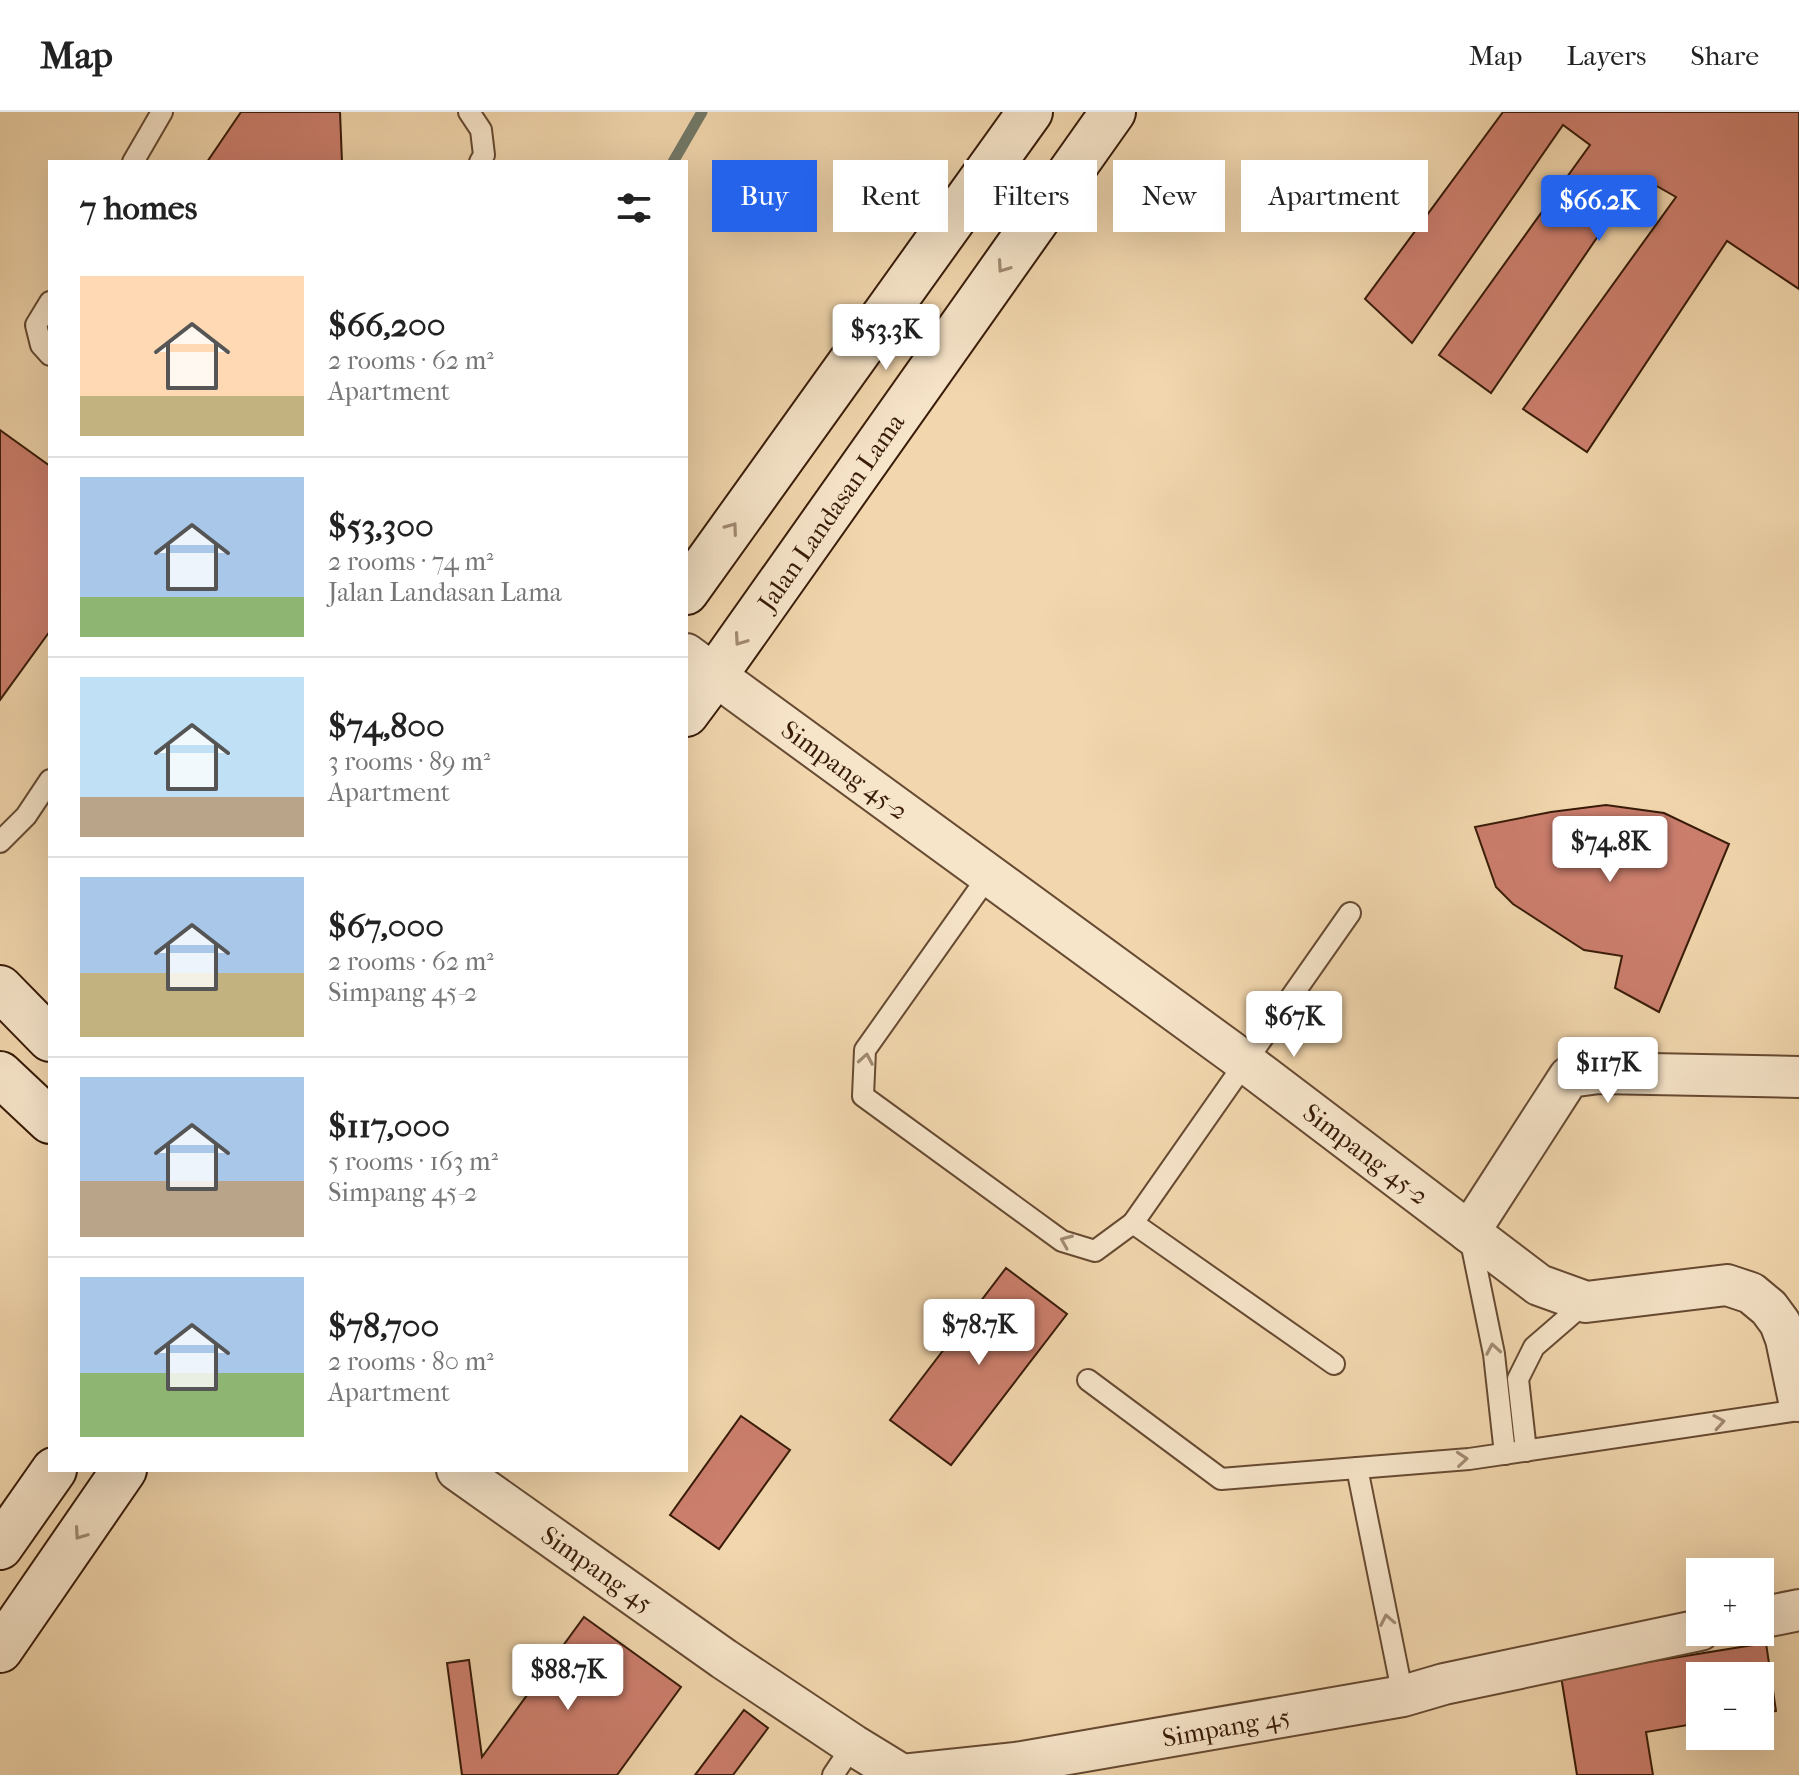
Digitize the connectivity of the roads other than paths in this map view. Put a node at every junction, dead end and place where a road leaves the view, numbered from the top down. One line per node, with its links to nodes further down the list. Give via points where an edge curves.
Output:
1 (162, 112): 6 (lane)
2 (469, 112): 7 (lane, via 481,130)
3 (1030, 112): 8 (main road)
4 (1065, 112): 9 (main road, via 1041,144)
5 (1113, 112): 14 (main road, Jalan Landasan Lama, one-way to 14)
6 (134, 160)
7 (481, 160)
8 (996, 160)
9 (1001, 160)
10 (964, 205): 13 (main road, one-way to 10)
11 (48, 305): 12 (lane, via 36,325)
12 (48, 353)
13 (688, 589)
14 (696, 670): 15 (main road, Jalan Landasan Lama); 18 (street, Simpang 45-2)
15 (688, 705)
16 (48, 783): 17 (lane)
17 (0, 842)
18 (989, 875): 22 (street, Simpang 45-2); 26 (lane, one-way to 18, via 1095,1251 1062,1241 863,1096 865,1050)
19 (1350, 913): 22 (lane)
20 (0, 988): 21 (main road)
21 (48, 1037)
22 (1245, 1062): 26 (lane); 27 (street, Simpang 45-2)
23 (0, 1074): 25 (main road)
24 (1799, 1077): 27 (street, via 1569,1077)
25 (48, 1119)
26 (1133, 1223): 29 (lane)
27 (1469, 1232): 28 (street, Simpang 45-2, via 1539,1285); 34 (lane, one-way to 27, via 1494,1354)
28 (1586, 1302): 31 (street, Simpang 45-2, via 1727,1285 1751,1293 1780,1323); 33 (lane, via 1534,1347 1518,1379)
29 (1334, 1364)
30 (1088, 1380): 35 (lane, via 1221,1479)
31 (1799, 1401)
32 (1799, 1410): 33 (lane, one-way to 32)
33 (1526, 1451): 34 (lane)
34 (1505, 1454): 35 (lane, one-way to 34)
35 (1357, 1468): 44 (lane, one-way to 35)
36 (53, 1472): 39 (main road)
37 (123, 1472): 43 (main road, one-way to 43)
38 (460, 1472): 45 (street, Simpang 45, via 724,1659)
39 (0, 1547)
40 (1799, 1610): 41 (street)
41 (1774, 1615)
42 (1686, 1633): 44 (street, Simpang 45)
43 (0, 1650)
44 (1403, 1696): 45 (street, Simpang 45, via 1016,1763 902,1775)
45 (843, 1760)

